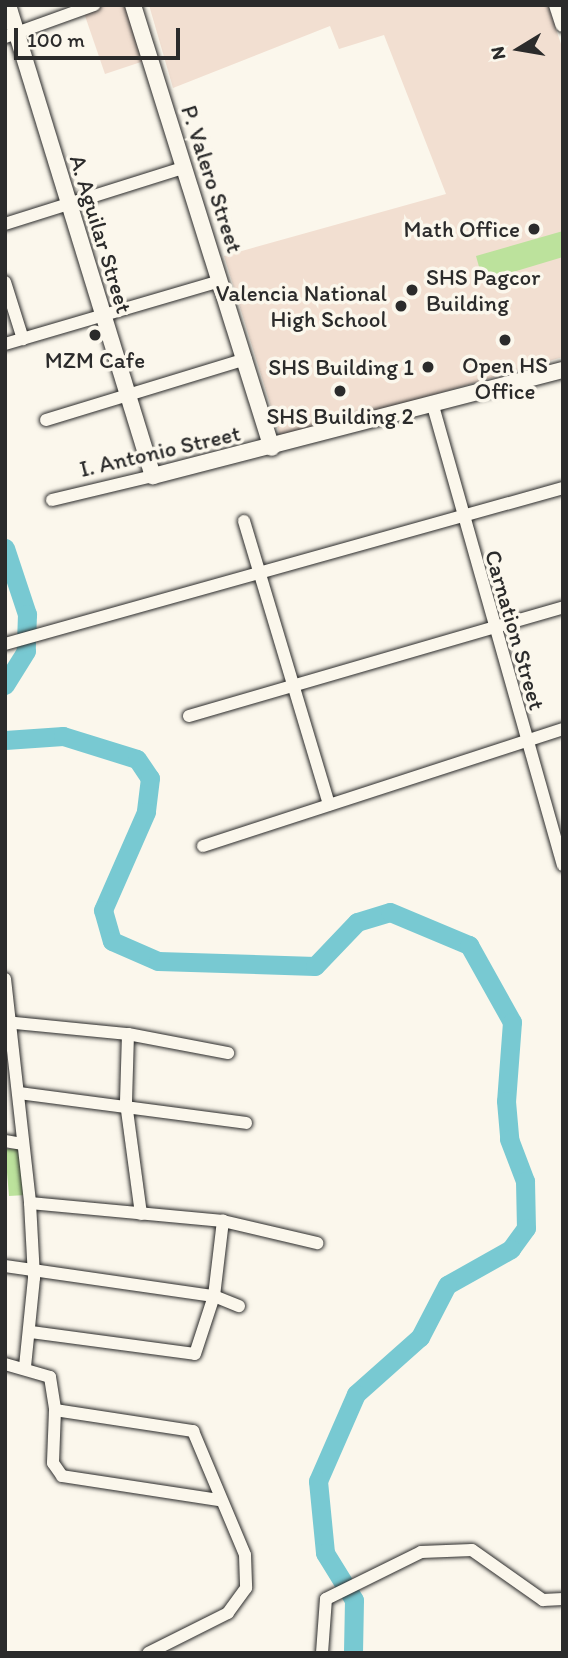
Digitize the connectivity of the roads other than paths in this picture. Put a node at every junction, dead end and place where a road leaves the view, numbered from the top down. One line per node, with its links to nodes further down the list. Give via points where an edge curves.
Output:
1 (8, 5): 6 (street, A. Aguilar Street)
2 (94, 5): 6 (street)
3 (133, 5): 7 (street, P. Valero Street)
4 (557, 5): 5 (street)
5 (563, 24)
6 (11, 35): 8 (street, A. Aguilar Street)
7 (183, 168): 8 (street); 10 (street, P. Valero Street)
8 (68, 205): 9 (street); 12 (street, A. Aguilar Street)
9 (5, 224)
10 (221, 281): 12 (street); 15 (street, P. Valero Street)
11 (5, 282): 13 (street)
12 (102, 315): 13 (street); 17 (street, A. Aguilar Street)
13 (23, 339): 14 (street)
14 (5, 344)
15 (246, 359): 17 (street); 20 (street, P. Valero Street)
16 (563, 370): 18 (street, I. Antonio Street)
17 (129, 395): 19 (street); 21 (street, A. Aguilar Street)
18 (433, 405): 20 (street, I. Antonio Street); 24 (street, Carnation Street)
19 (46, 420)
20 (272, 447): 21 (street, I. Antonio Street)
21 (153, 475): 23 (street, I. Antonio Street)
22 (563, 488): 24 (street)
23 (52, 500)
24 (461, 516): 26 (street); 28 (street, Carnation Street)
25 (244, 521): 26 (street)
26 (257, 570): 29 (street); 30 (street)
27 (563, 607): 28 (street)
28 (493, 629): 30 (street); 33 (street, Carnation Street)
29 (11, 642)
30 (293, 688): 31 (street); 34 (street)
31 (189, 716)
32 (563, 729): 33 (street)
33 (524, 741): 34 (street); 36 (street, Carnation Street)
34 (329, 805): 35 (street)
35 (203, 846)
36 (563, 865)
37 (5, 979): 38 (street)
38 (10, 1022): 39 (street); 41 (street)
39 (128, 1034): 40 (street); 42 (street)
40 (228, 1053)
41 (19, 1093): 42 (street); 45 (street)
42 (126, 1103): 43 (street); 47 (street)
43 (246, 1123)
44 (5, 1141): 45 (street)
45 (23, 1144): 46 (street)
46 (30, 1203): 47 (street); 51 (street)
47 (141, 1214): 48 (street)
48 (223, 1221): 49 (street); 52 (street)
49 (317, 1243)
50 (5, 1266): 51 (street)
51 (33, 1266): 52 (street); 54 (street)
52 (214, 1296): 53 (street); 54 (street, via 195,1354)
53 (239, 1306)
54 (31, 1332): 56 (street)
55 (5, 1364): 56 (street)
56 (25, 1367): 57 (street, via 53,1380)
57 (55, 1410): 58 (street, via 193,1431); 58 (street, via 53,1463 62,1476)
58 (219, 1500): 60 (street, via 245,1555 242,1598 228,1613)
59 (563, 1599): 61 (street, via 543,1600 489,1557 454,1546 421,1552 334,1592 323,1608)
60 (148, 1653)
61 (322, 1653)

